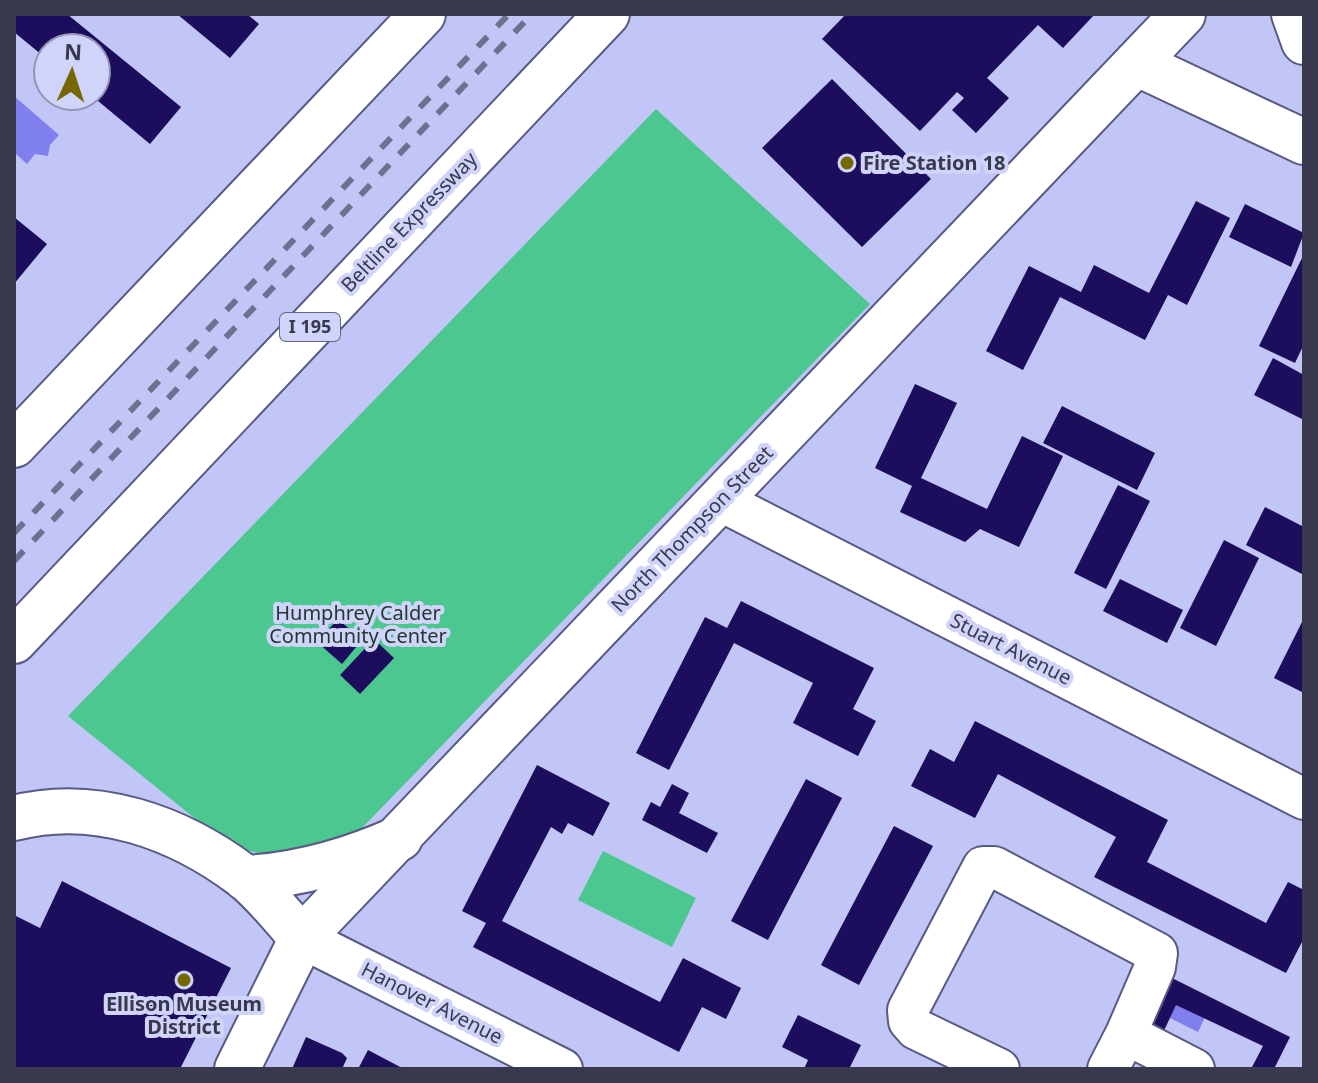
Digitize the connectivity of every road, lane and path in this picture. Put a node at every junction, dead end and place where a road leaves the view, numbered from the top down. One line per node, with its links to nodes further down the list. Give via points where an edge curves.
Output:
1 (423, 14): 8 (main road)
2 (607, 14): 10 (main road, Beltline Expressway / I 195)
3 (1183, 14): 6 (main road, North Thompson Street)
4 (1294, 14): 5 (main road)
5 (1304, 42)
6 (1136, 63): 7 (main road); 9 (main road, North Thompson Street)
7 (1304, 142)
8 (14, 445)
9 (719, 500): 11 (street, Stuart Avenue); 13 (main road, North Thompson Street)
10 (14, 641)
11 (1304, 799)
12 (14, 818): 14 (main road, via 84,812 133,819 176,833)
13 (400, 838): 14 (main road, via 328,866); 15 (main road, North Thompson Street)
14 (245, 878): 15 (main road)
15 (302, 938): 17 (main road, North Thompson Street); 18 (street, Hanover Avenue)
16 (1126, 1034): 19 (street, via 1157,953 994,867 983,867 908,1010 916,1029); 20 (street); 21 (street)
17 (237, 1069)
18 (562, 1069)
19 (999, 1069)
20 (1108, 1069)
21 (1194, 1069)

